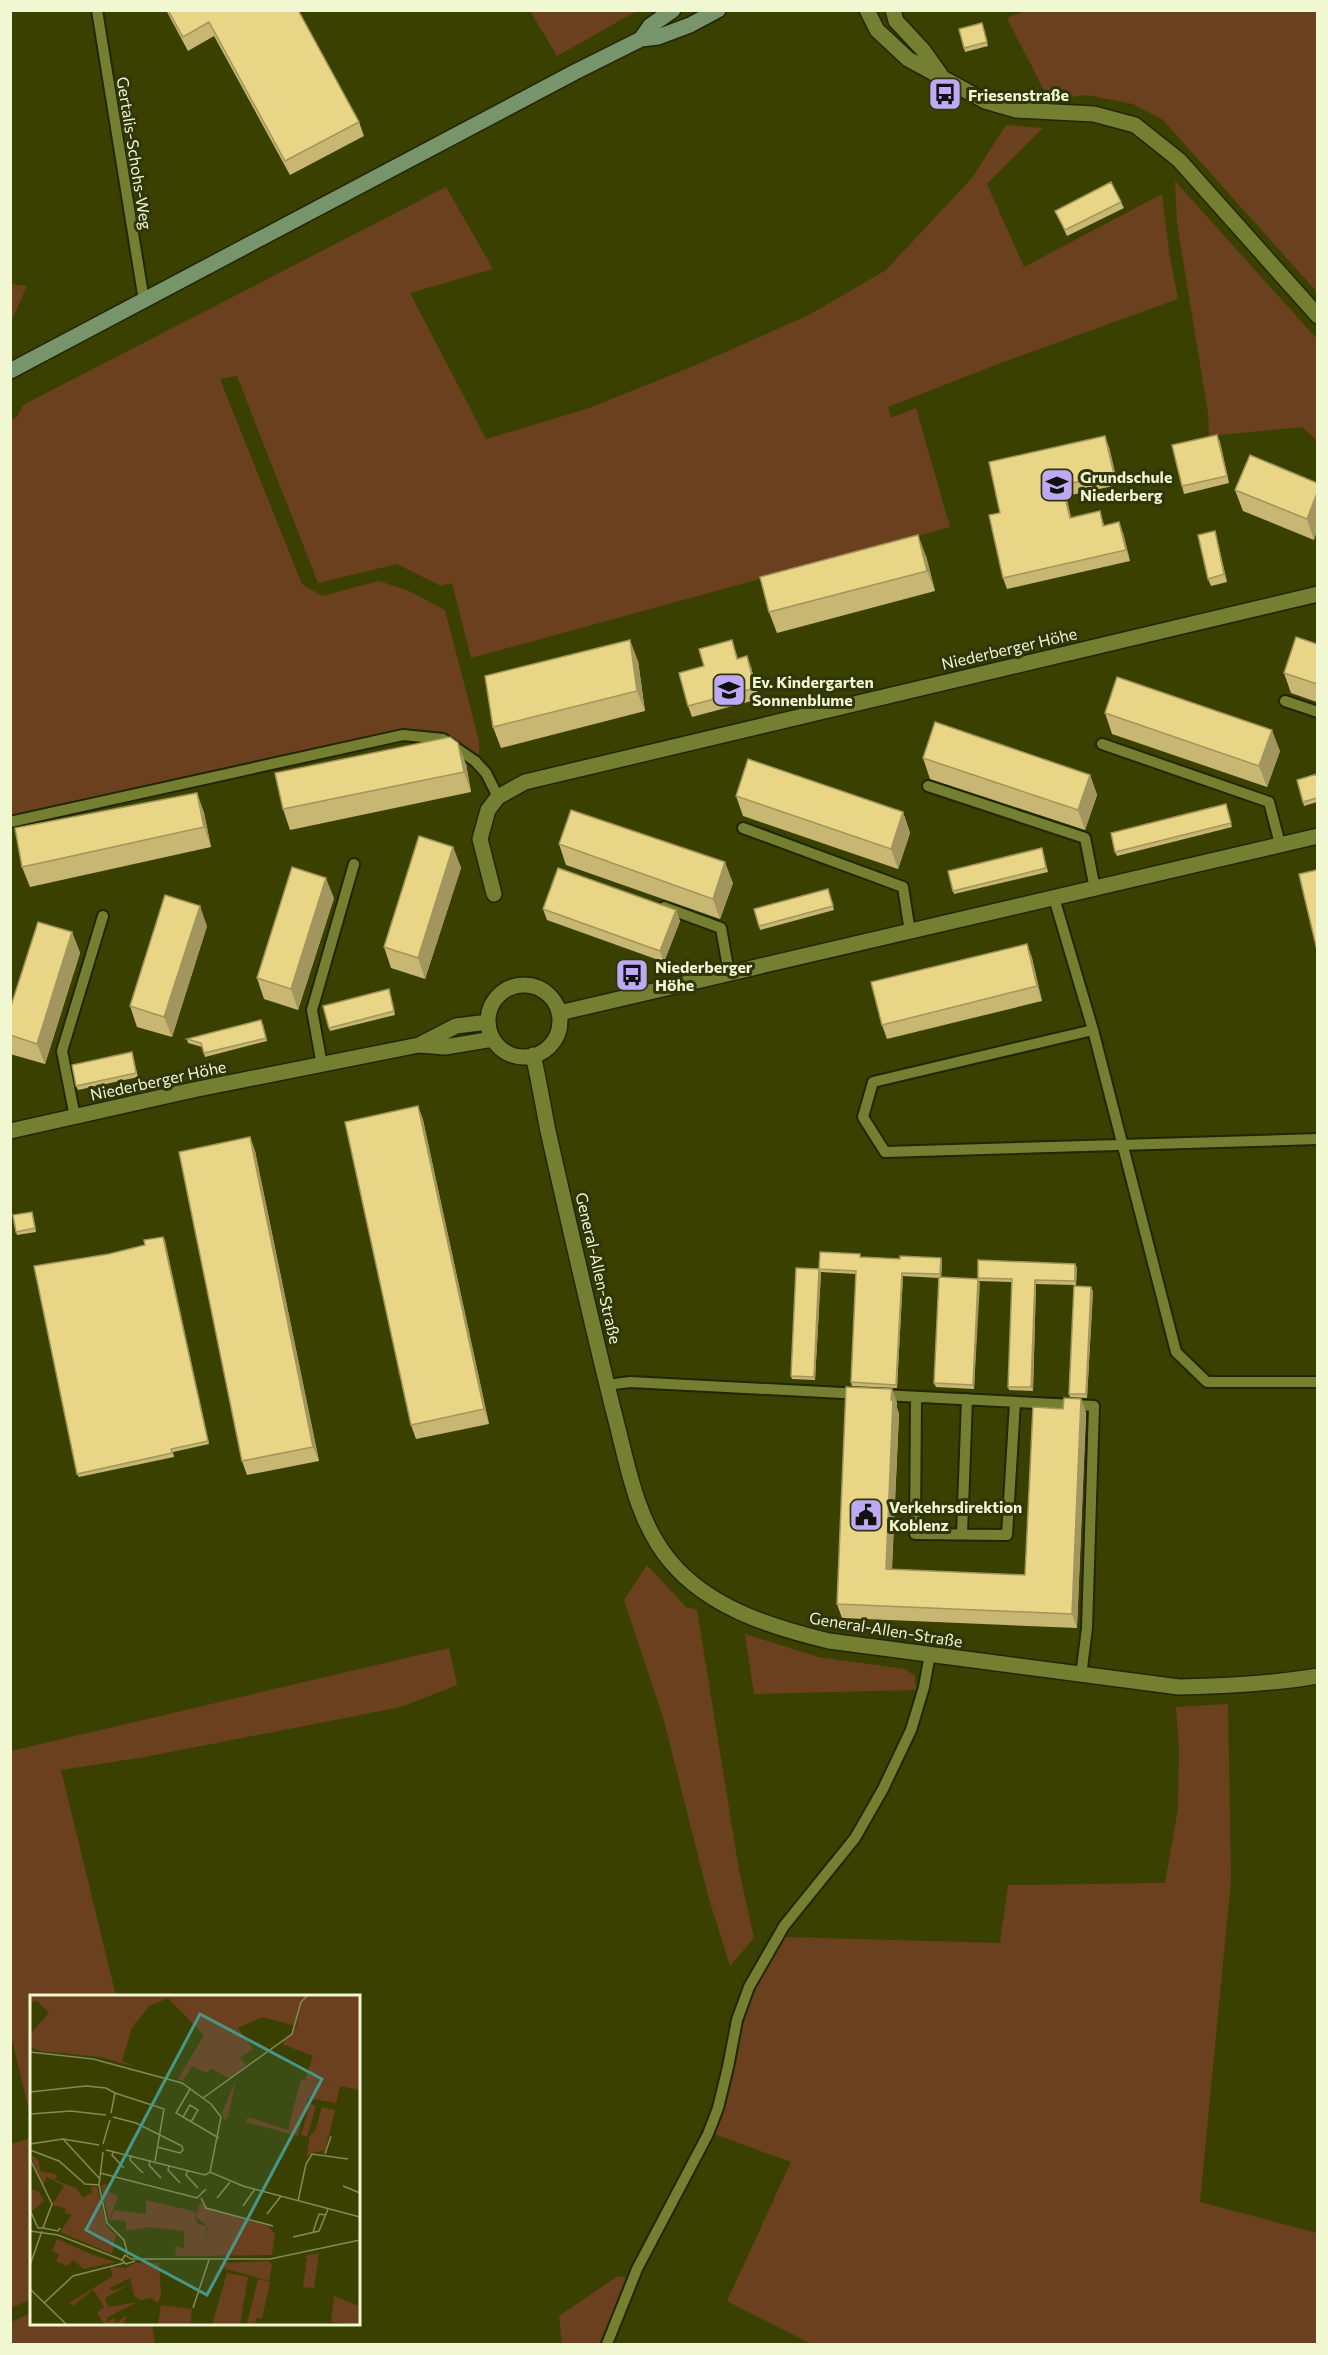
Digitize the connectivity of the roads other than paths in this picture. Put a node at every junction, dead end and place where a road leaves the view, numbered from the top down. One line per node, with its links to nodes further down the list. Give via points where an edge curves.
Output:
1 (97, 10): 8 (lane, Gertalis-Schohs-Weg)
2 (673, 10): 6 (main road)
3 (718, 10): 6 (main road, via 690,26)
4 (867, 10): 7 (street, via 877,30 908,59)
5 (892, 10): 7 (street, via 896,21)
6 (641, 39): 8 (main road)
7 (942, 76): 9 (street, via 985,101 1016,110 1094,114 1135,125 1179,160)
8 (144, 301): 10 (main road)
9 (1317, 316)
10 (10, 371)
11 (1317, 594): 16 (street, Niederberger Höhe, via 525,782)
12 (1286, 700): 13 (lane)
13 (1317, 712)
14 (1102, 744): 20 (lane, via 1269,802)
15 (928, 786): 22 (lane, via 1085,838)
16 (498, 797): 17 (lane, via 475,761 443,739 403,735); 23 (street, via 488,810 480,839)
17 (10, 822)
18 (743, 828): 27 (lane, via 903,887)
19 (1317, 836): 20 (street)
20 (1280, 844): 22 (street)
21 (354, 864): 35 (lane, via 312,1010)
22 (1095, 889): 24 (street)
23 (494, 894)
24 (1053, 898): 27 (street); 31 (lane)
25 (656, 904): 28 (lane, via 721,928)
26 (103, 916): 36 (lane, via 62,1052)
27 (910, 932): 28 (street)
28 (729, 973): 29 (street)
29 (559, 1013): 30 (street, via 540,988 519,985 493,1002); 34 (street, via 556,1036 547,1048)
30 (488, 1022): 32 (street); 33 (street, Niederberger Höhe, via 456,1026)
31 (1093, 1030): 39 (lane); 39 (lane, via 873,1082 863,1117 885,1152)
32 (493, 1039): 33 (street, Niederberger Höhe, via 445,1047); 34 (street, via 510,1054)
33 (419, 1045): 35 (street, Niederberger Höhe)
34 (533, 1055): 41 (street, General-Allen-Straße)
35 (322, 1065): 36 (street, Niederberger Höhe)
36 (75, 1117): 37 (street, Niederberger Höhe)
37 (10, 1131)
38 (1317, 1139): 39 (lane)
39 (1123, 1143): 40 (lane, via 1176,1352 1207,1382)
40 (1317, 1382)
41 (607, 1386): 42 (lane, via 630,1382); 46 (street, General-Allen-Straße, via 642,1513 654,1540 689,1580 716,1600 790,1631 829,1641)
42 (916, 1397): 43 (lane); 45 (lane, via 915,1534)
43 (966, 1399): 44 (lane); 45 (lane)
44 (1015, 1402): 45 (lane, via 1007,1535); 47 (lane, via 1094,1406 1087,1628)
45 (962, 1534)
46 (930, 1654): 47 (street, General-Allen-Straße); 49 (lane, via 911,1730 882,1789 855,1838 784,1926 749,1987 736,2020 718,2108 708,2134 638,2269)
47 (1081, 1676): 48 (street, General-Allen-Straße, via 1179,1687 1233,1686)
48 (1317, 1676)
49 (607, 2344)

